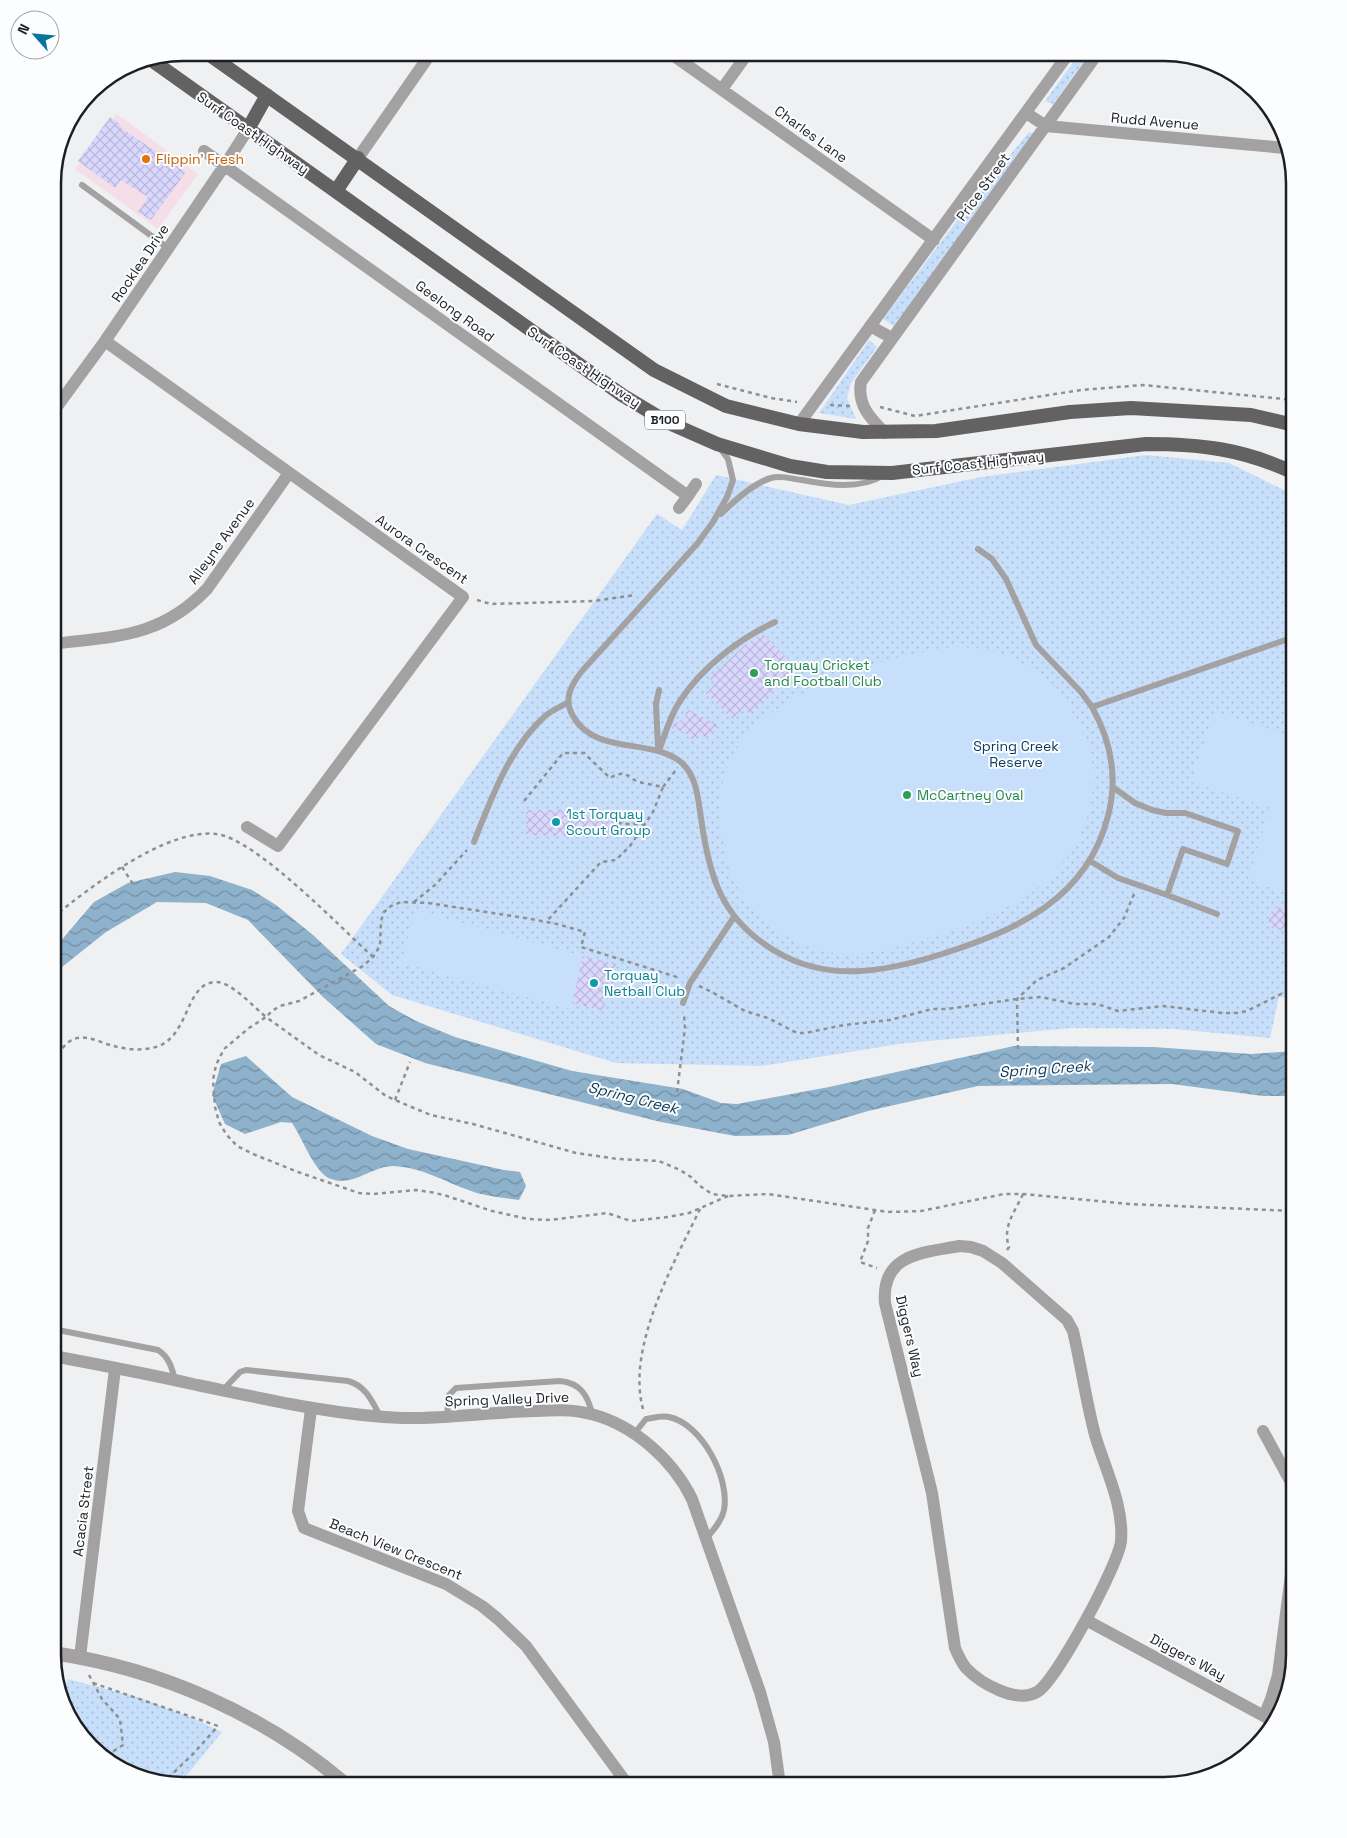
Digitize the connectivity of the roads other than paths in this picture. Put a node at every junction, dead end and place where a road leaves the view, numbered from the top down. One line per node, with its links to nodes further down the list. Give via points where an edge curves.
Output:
1 (220, 61): 9 (main road)
2 (426, 61): 15 (street)
3 (682, 62): 8 (street, Charles Lane)
4 (742, 62): 8 (street)
5 (1063, 62): 10 (street, Price Street)
6 (1092, 62): 11 (street, Price Street)
7 (158, 65): 12 (main road, Surf Coast Highway / B100)
8 (722, 89): 19 (street, Charles Lane)
9 (267, 95): 12 (main road); 15 (main road)
10 (1026, 113): 11 (street, Rudd Avenue); 19 (street, Price Street)
11 (1046, 126): 13 (street, Rudd Avenue); 22 (street, Price Street)
12 (248, 129): 16 (street, Rocklea Drive); 18 (main road, Surf Coast Highway / B100)
13 (1280, 148)
14 (204, 151): 16 (street, Geelong Road)
15 (358, 158): 18 (main road); 26 (main road, via 654,370 726,406)
16 (225, 165): 20 (street, Rocklea Drive); 33 (street, Geelong Road)
17 (82, 185): 20 (lane)
18 (336, 191): 28 (main road, Surf Coast Highway / B100, via 622,395 667,422)
19 (934, 240): 21 (street, Price Street)
20 (168, 248): 23 (street, Rocklea Drive)
21 (870, 326): 22 (street); 26 (street, Price Street)
22 (892, 338): 27 (street, Price Street, via 861,382 860,391 862,406)
23 (105, 341): 24 (street, Rocklea Drive); 30 (street, Aurora Crescent)
24 (62, 400)
25 (1286, 423): 27 (main road, via 1252,415 1131,408 1070,412 936,431)
26 (799, 424): 27 (main road)
27 (886, 433)
28 (716, 444): 31 (main road, Surf Coast Highway / B100, via 790,466 827,472); 35 (lane, via 728,459 733,480)
29 (1286, 470): 31 (main road, Surf Coast Highway / B100, via 1237,451 1183,444 1146,444)
30 (289, 473): 39 (street, Alleyne Avenue, via 206,588 176,615 133,634); 45 (street, Aurora Crescent, via 463,597 278,846)
31 (887, 473): 35 (lane, via 864,484 820,484 770,478 742,495)
32 (696, 484): 33 (street)
33 (688, 496): 34 (street)
34 (679, 508)
35 (713, 522): 41 (lane, via 697,544 582,671 573,683)
36 (978, 549): 42 (lane, via 992,559 1006,579 1036,645 1082,692)
37 (775, 622): 43 (lane, via 754,632 701,675 680,702)
38 (1286, 641): 42 (lane)
39 (62, 643)
40 (658, 690): 43 (lane)
41 (567, 703): 43 (lane, via 576,722 597,737); 46 (lane, via 544,716 518,748)
42 (1092, 707): 44 (lane, via 1110,751)
43 (659, 751): 50 (lane, via 681,763 690,773 698,793 706,855 714,880)
44 (1114, 788): 47 (lane, via 1107,822); 48 (lane, via 1152,810 1185,814 1238,831 1227,864 1183,849)
45 (248, 827)
46 (474, 842)
47 (1090, 861): 48 (lane, via 1118,878); 50 (lane, via 1079,877 1054,901 999,933 932,957 871,970 851,972 808,966 774,950)
48 (1167, 895): 49 (lane)
49 (1217, 914)
50 (734, 917): 51 (lane, via 690,983)
51 (683, 1003)
52 (61, 1331): 55 (lane, via 158,1350 168,1360)
53 (61, 1358): 54 (street, Spring Valley Drive)
54 (115, 1369): 55 (street, Spring Valley Drive); 68 (street, Acacia Street)
55 (175, 1380): 56 (street, Spring Valley Drive)
56 (223, 1390): 57 (street, Spring Valley Drive); 59 (lane, via 246,1370 348,1381 367,1392)
57 (311, 1409): 59 (street, Spring Valley Drive); 72 (street, Beach View Crescent, via 298,1511 304,1528 446,1584 482,1606 526,1646)
58 (592, 1414): 60 (street, Spring Valley Drive, via 563,1410); 60 (lane, via 584,1392 570,1382 560,1381 456,1388 449,1395); 62 (street, Spring Valley Drive)
59 (380, 1416): 60 (street, Spring Valley Drive)
60 (447, 1416)
61 (1263, 1431): 63 (street)
62 (634, 1434): 64 (street, Spring Valley Drive, via 660,1455 684,1483); 64 (lane, via 646,1419 668,1416 686,1426 710,1452 724,1486 725,1500 724,1512)
63 (1286, 1473)
64 (706, 1539): 73 (street, Spring Valley Drive, via 760,1692 774,1742)
65 (1286, 1613): 69 (street)
66 (1086, 1620): 66 (street, Diggers Way, via 1052,1676 1036,1693 1013,1696 1003,1692 975,1676 959,1659 932,1494 885,1303 888,1278 904,1259 959,1246 983,1251 1002,1262 1057,1310 1073,1331 1095,1433 1119,1512 1121,1542 1118,1557); 70 (street, Diggers Way)
67 (61, 1654): 68 (street)
68 (80, 1657): 71 (street, via 138,1672 198,1693 290,1741)
69 (1270, 1713)
70 (1268, 1718)
71 (336, 1776)
72 (622, 1776)
73 (779, 1777)

